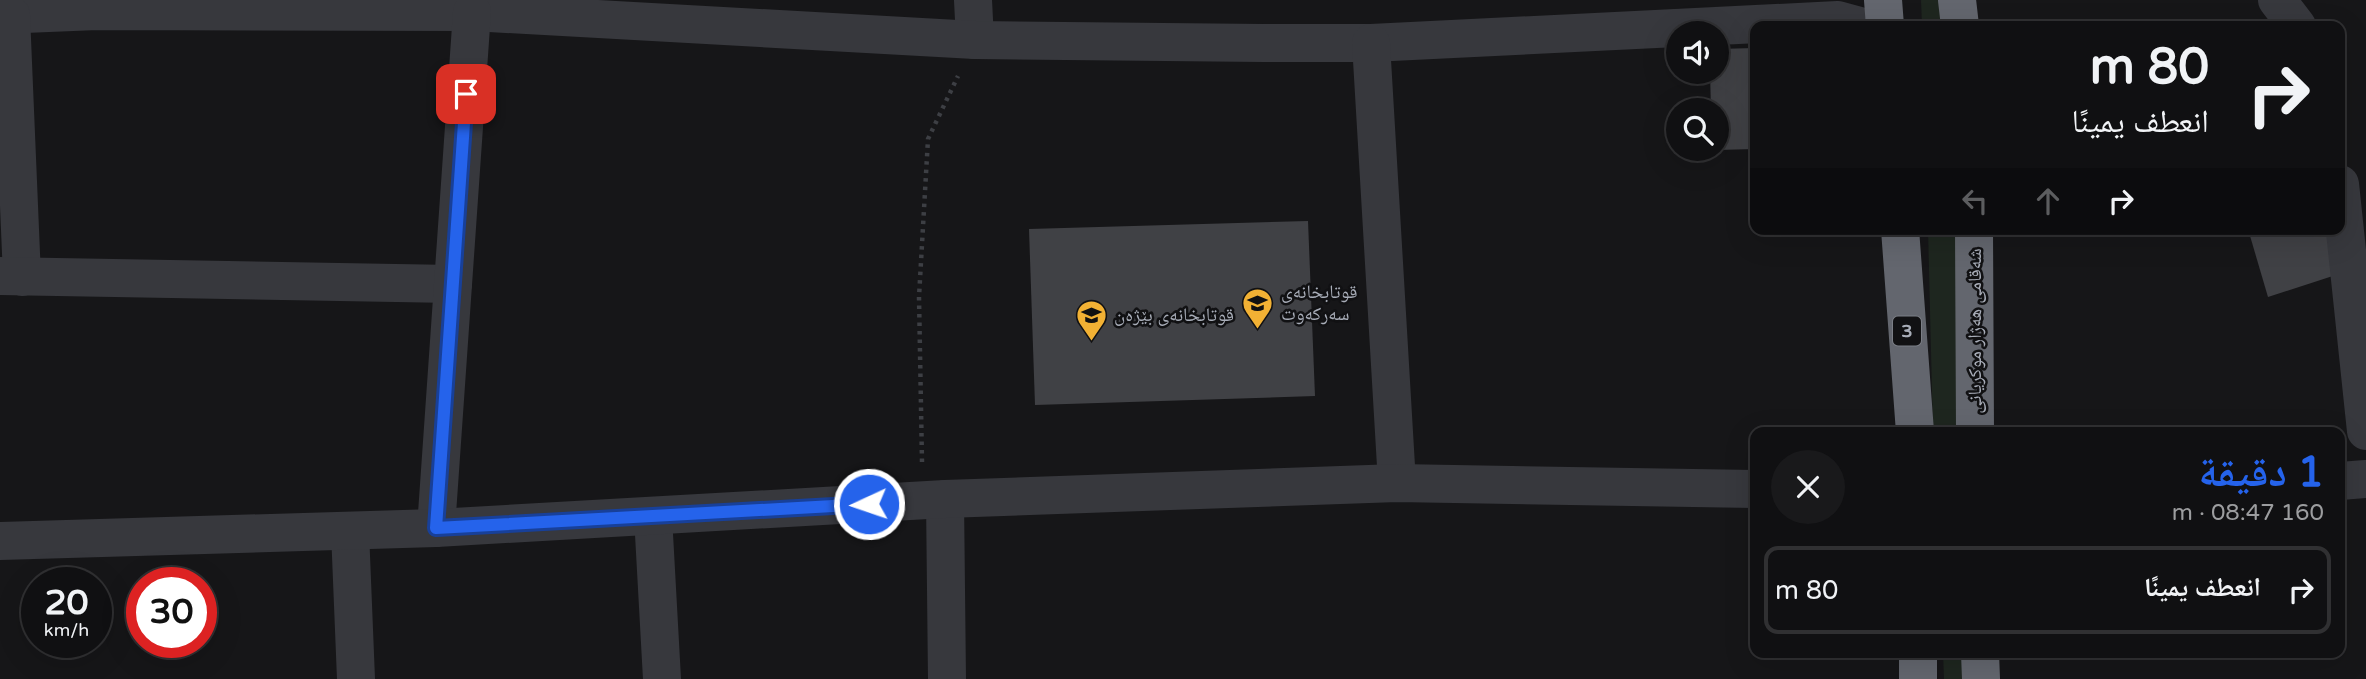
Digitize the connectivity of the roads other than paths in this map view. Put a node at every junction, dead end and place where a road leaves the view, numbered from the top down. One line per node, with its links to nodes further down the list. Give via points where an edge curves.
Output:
1 (973, 0): 15 (street)
2 (1883, 0): 11 (highway)
3 (1957, 0): 12 (highway)
4 (2277, 0): 13 (street)
5 (96, 6): 6 (street); 8 (street)
6 (430, 6): 7 (street)
7 (472, 12): 15 (street); 21 (street)
8 (6, 15): 20 (street)
9 (1818, 21): 10 (street)
10 (1842, 21)
11 (1885, 21)
12 (1959, 21)
13 (2293, 21)
14 (1750, 24): 16 (street)
15 (975, 40): 16 (street)
16 (1371, 43): 27 (street)
17 (2345, 232): 24 (street)
18 (1900, 235): 22 (highway, 3)
19 (1974, 235): 23 (highway, شەقامی ھەژار موکریانی)
20 (11, 277): 21 (street)
21 (453, 284): 31 (street)
22 (1915, 427)
23 (1975, 427)
24 (2366, 431)
25 (2366, 479): 26 (street)
26 (2345, 481)
27 (1397, 483): 28 (street); 29 (street)
28 (1750, 489)
29 (934, 500): 30 (street); 38 (street)
30 (653, 516): 31 (street); 37 (street)
31 (436, 528): 32 (street)
32 (350, 531): 33 (street); 36 (street)
33 (0, 541)
34 (1918, 658): 39 (highway)
35 (1980, 658): 40 (highway)
36 (356, 679)
37 (662, 679)
38 (947, 679)
39 (1918, 679)
40 (1981, 679)

